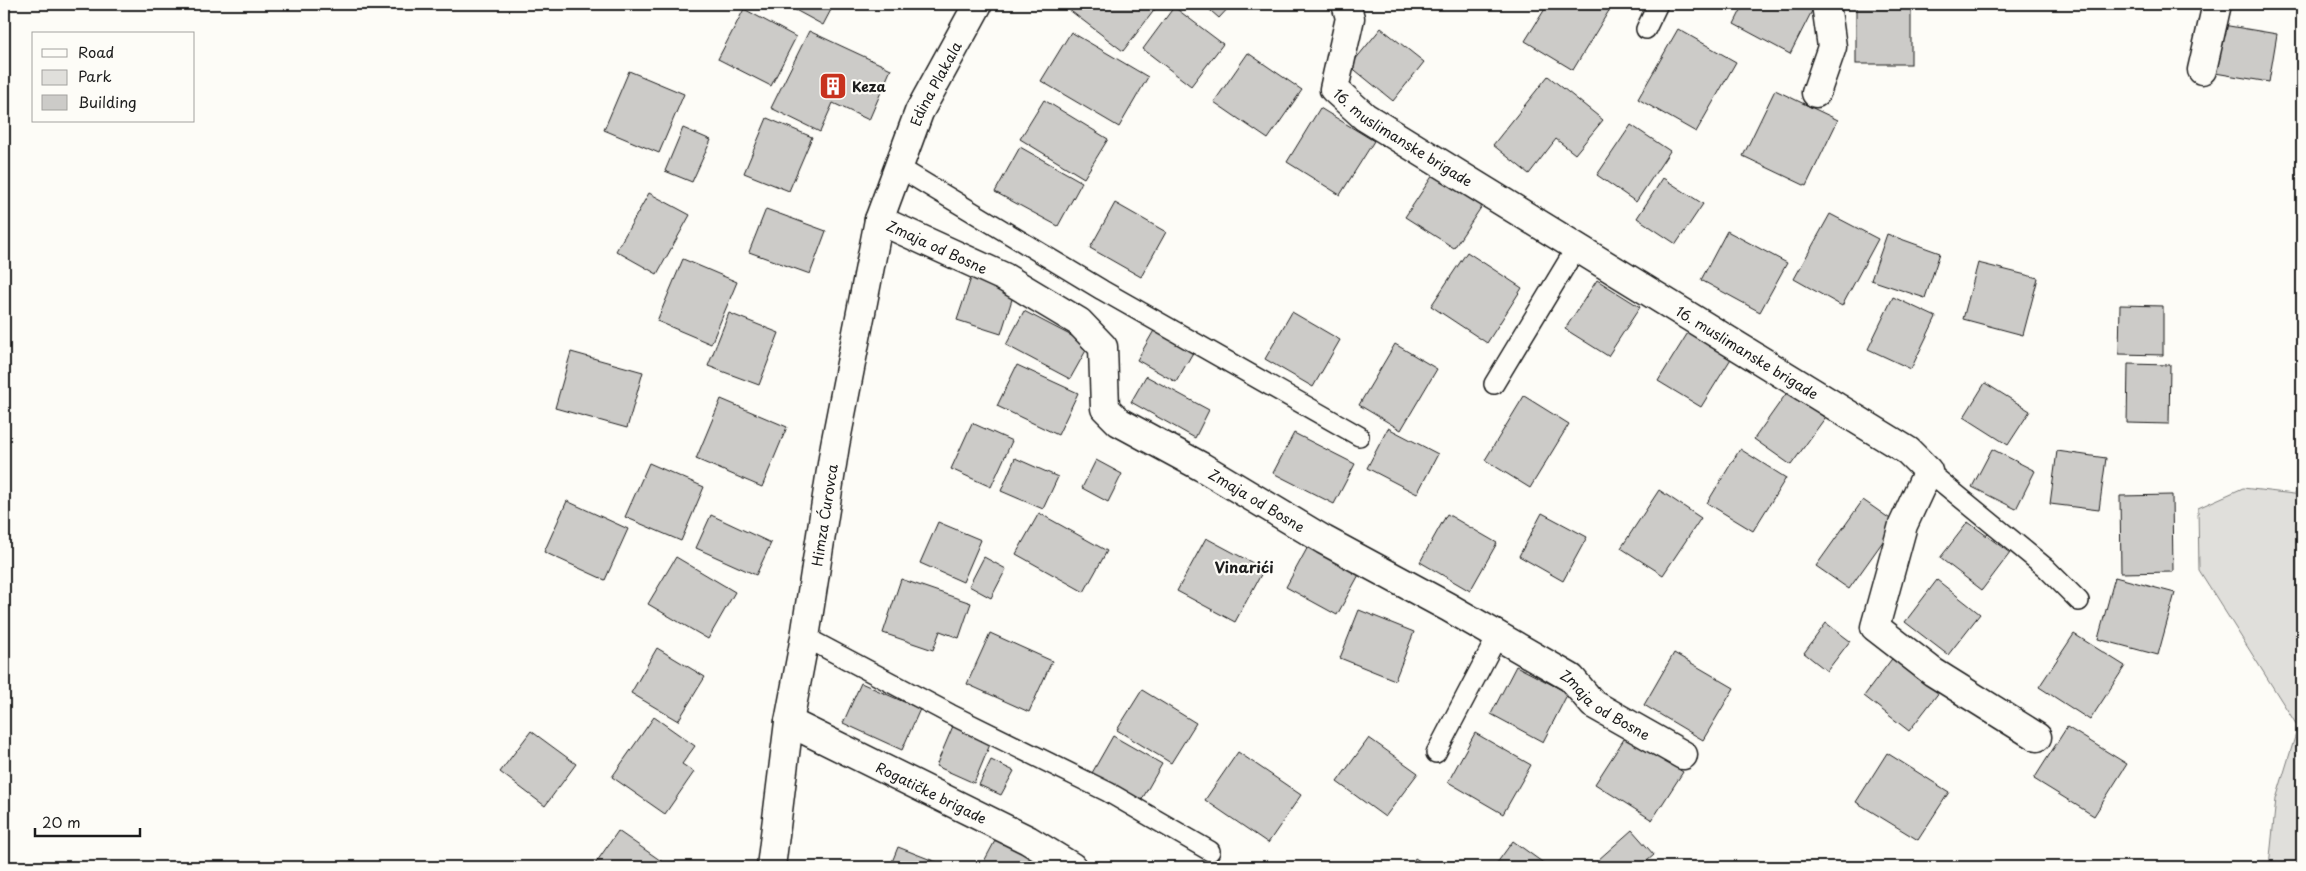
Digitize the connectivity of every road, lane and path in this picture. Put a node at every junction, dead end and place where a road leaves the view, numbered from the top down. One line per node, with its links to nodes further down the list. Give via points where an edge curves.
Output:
1 (978, 4): 9 (street, Edina Plakala, via 919,112)
2 (1346, 4): 11 (street, 16. muslimanske brigade, via 1350,18 1334,89 1365,118)
3 (1658, 4): 6 (lane)
4 (1826, 4): 8 (street, via 1832,47)
5 (2217, 4): 7 (street)
6 (1646, 29)
7 (2202, 70)
8 (1816, 93)
9 (898, 167): 10 (street, Himza Ćurovca); 13 (lane, via 1102,290)
10 (879, 220): 16 (street, Zmaja od Bosne, via 1004,277 1079,322 1103,347 1105,408 1119,422); 17 (street, Himza Ćurovca, via 835,445)
11 (1576, 248): 12 (lane); 14 (street, 16. muslimanske brigade, via 1908,452)
12 (1494, 384)
13 (1359, 436)
14 (1928, 471): 15 (lane, via 2046,568); 19 (street, via 1903,525 1875,627 1933,672)
15 (2079, 601)
16 (1498, 635): 20 (lane); 21 (street, Zmaja od Bosne, via 1571,678 1593,704)
17 (805, 638): 18 (street, Himza Ćurovca); 22 (lane, via 1108,792)
18 (789, 722): 23 (street, Himza Ćurovca); 24 (street, Rogatičke brigade, via 1028,840)
19 (2037, 736)
20 (1436, 753)
21 (1683, 755)
22 (1210, 851)
23 (771, 867)
24 (1072, 867)

